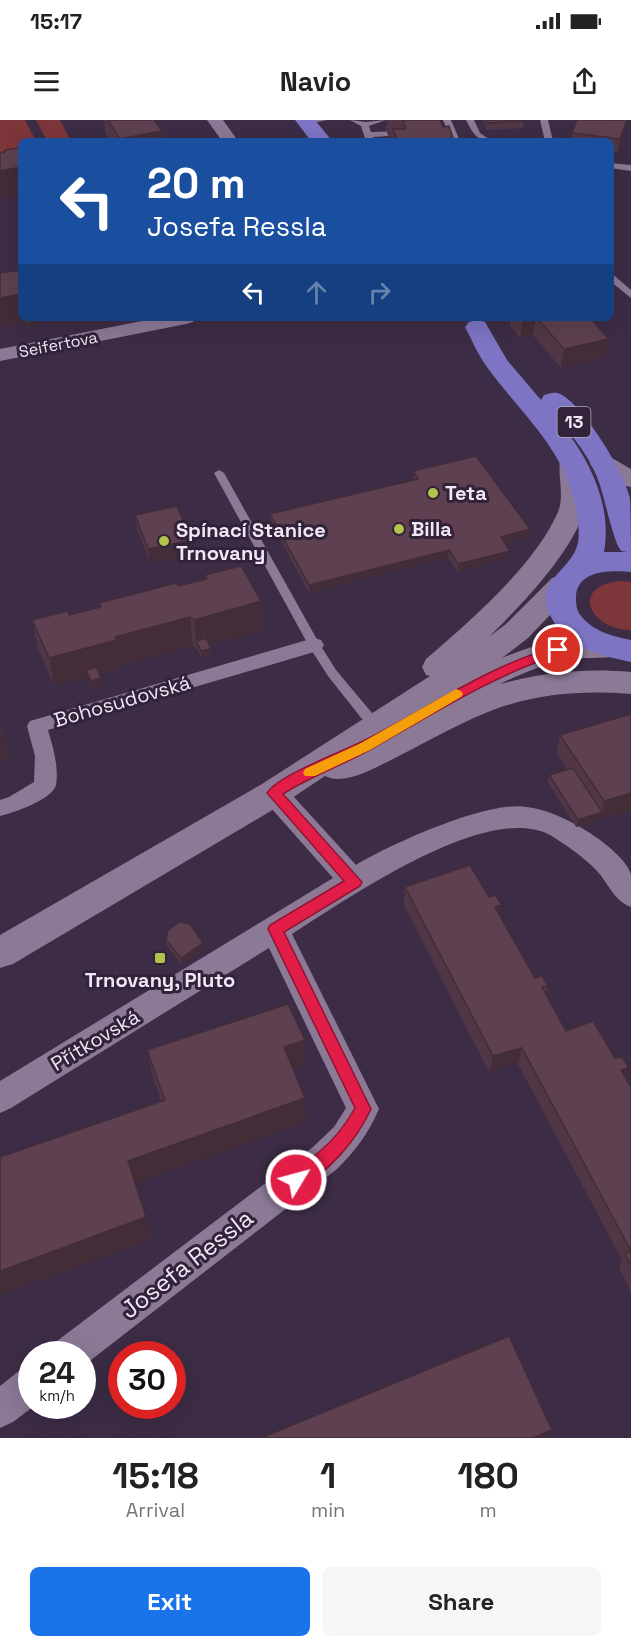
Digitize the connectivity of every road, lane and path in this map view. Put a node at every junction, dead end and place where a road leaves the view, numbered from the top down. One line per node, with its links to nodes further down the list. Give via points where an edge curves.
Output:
1 (215, 120): 10 (street)
2 (354, 120): 8 (lane)
3 (382, 120): 8 (lane)
4 (447, 120): 13 (lane)
5 (470, 120): 14 (lane)
6 (544, 120): 15 (lane)
7 (312, 121): 11 (main road)
8 (365, 124): 12 (lane)
9 (410, 133): 12 (lane)
10 (228, 138)
11 (320, 138)
12 (369, 138)
13 (455, 138)
14 (483, 138)
15 (548, 138)
16 (614, 166): 17 (lane)
17 (631, 168)
18 (614, 279): 19 (lane)
19 (631, 295)
20 (171, 321): 22 (street, Seifertova)
21 (473, 322): 23 (main road, 13, via 500,369); 24 (main road, 13, via 566,412)
22 (0, 355)
23 (572, 458): 29 (main road, 13, via 590,507 593,534 590,552); 33 (street, via 574,507 540,562 452,654)
24 (603, 464): 26 (street); 27 (main road, 13)
25 (219, 473): 30 (lane)
26 (631, 479)
27 (631, 544)
28 (631, 562): 29 (main road, via 599,562)
29 (568, 579): 31 (main road, via 559,601 565,618 580,633); 34 (street, via 517,631 489,652)
30 (314, 645): 33 (lane); 35 (street, Bohosudovská, via 38,726 45,756 45,786)
31 (625, 649): 34 (street, via 571,648 522,661)
32 (631, 683): 34 (street, via 566,684 496,697 455,712 366,758)
33 (367, 716): 34 (street)
34 (284, 786): 36 (street); 39 (street)
35 (0, 808)
36 (354, 882): 37 (street, Přítkovská, via 384,862 472,825 526,817 556,826 583,843 608,864); 38 (street, Přítkovská)
37 (631, 895)
38 (275, 929): 40 (street, Přítkovská); 41 (street, Josefa Ressla, via 363,1109 346,1138 325,1158)
39 (0, 952)
40 (0, 1098)
41 (87, 1341)
42 (18, 1395): 43 (street)
43 (0, 1409)

